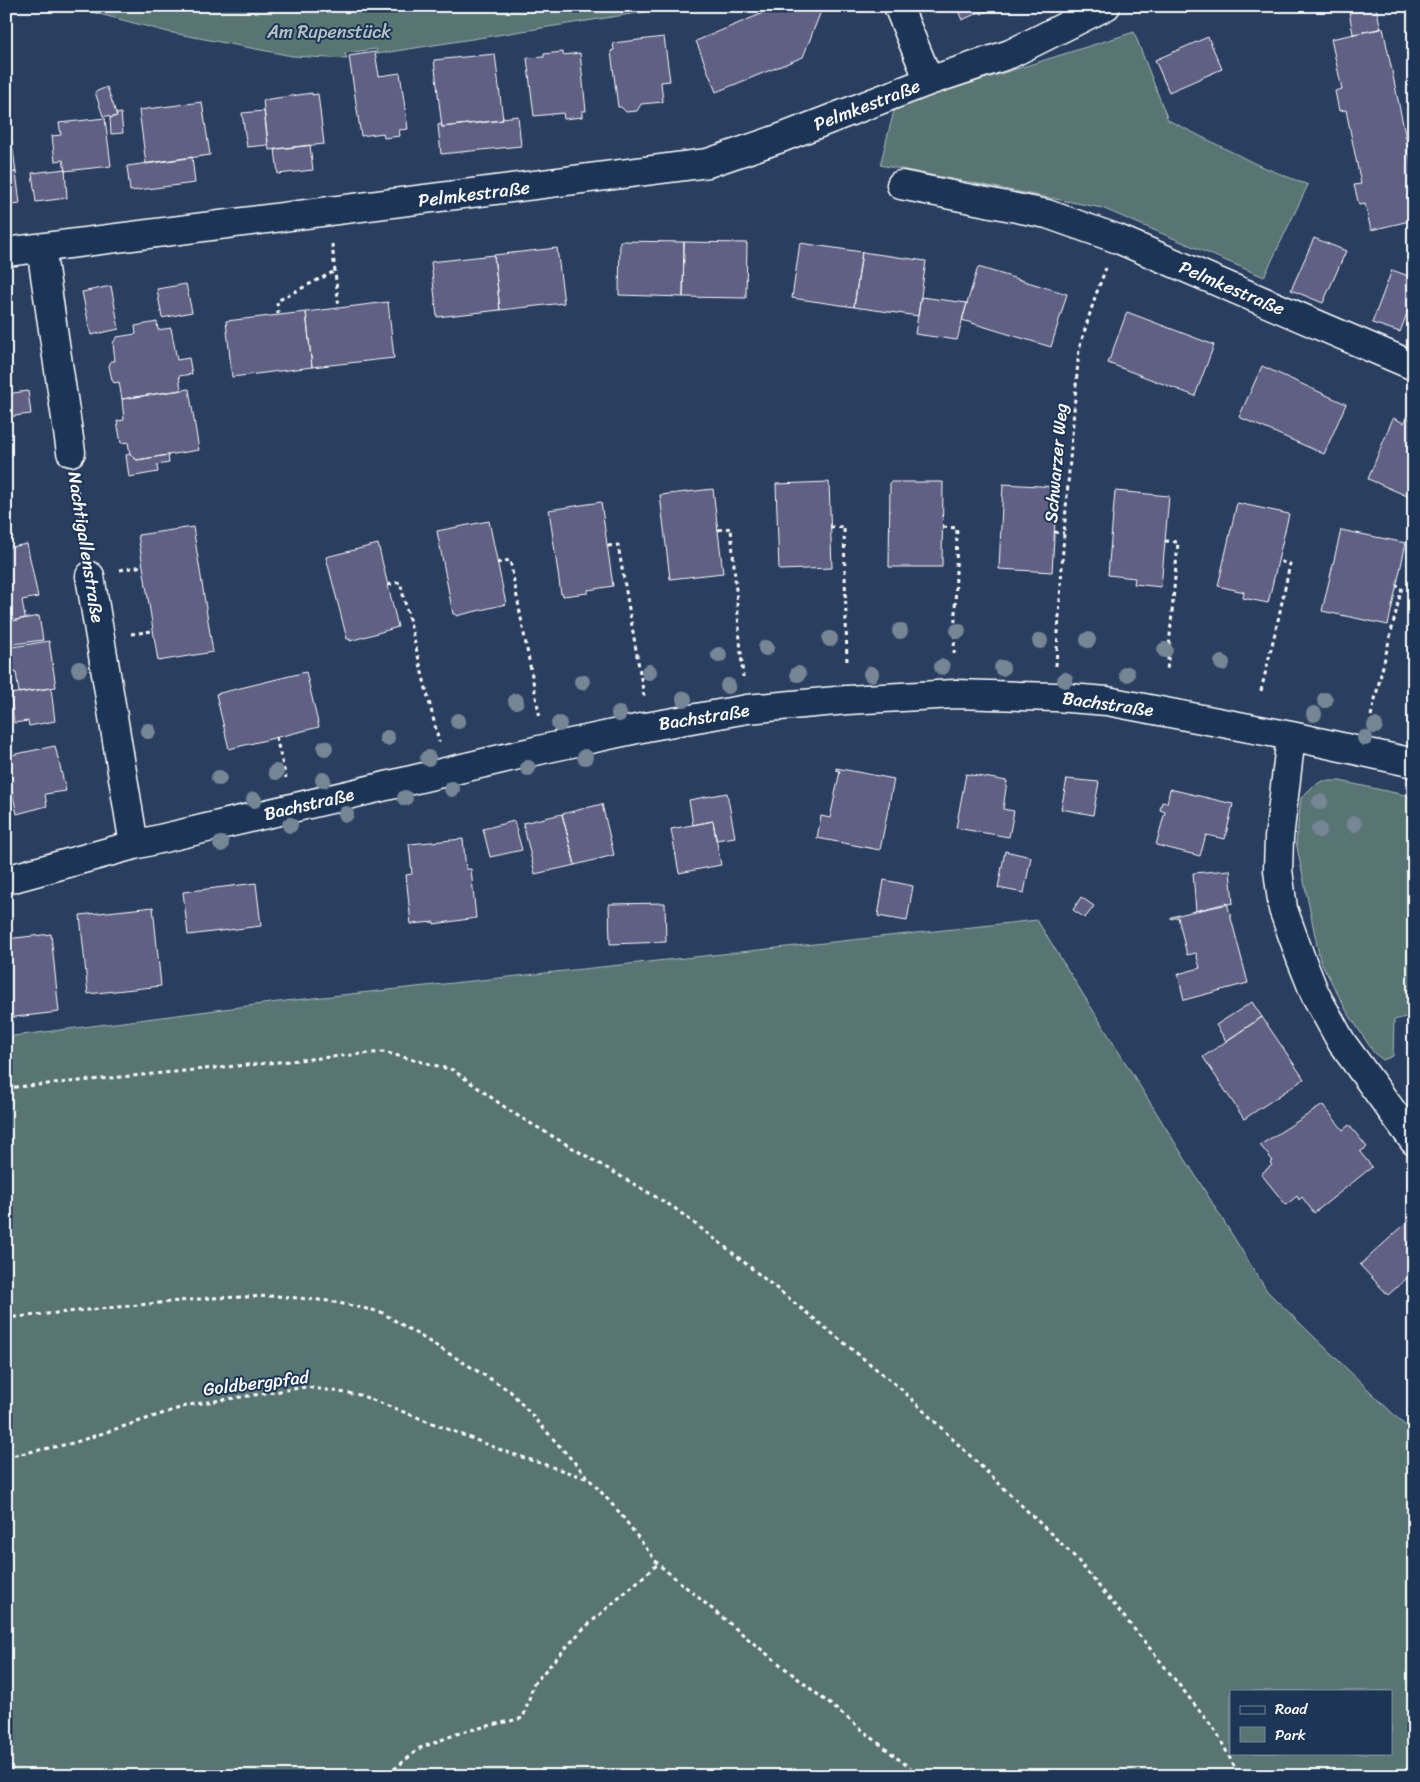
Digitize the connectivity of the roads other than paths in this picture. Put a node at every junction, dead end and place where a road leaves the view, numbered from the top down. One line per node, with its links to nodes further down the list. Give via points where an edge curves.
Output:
1 (898, 6): 3 (street)
2 (1106, 6): 3 (street, Pelmkestraße, via 1010,54)
3 (929, 81): 5 (street, Pelmkestraße, via 708,164)
4 (901, 185): 7 (street, Pelmkestraße, via 1047,214 1118,239)
5 (41, 248): 6 (street, Pelmkestraße); 8 (street, Nachtigallenstraße)
6 (6, 252)
7 (1414, 366)
8 (71, 452)
9 (90, 576): 12 (street, Nachtigallenstraße)
10 (1291, 736): 11 (street, Bachstraße); 12 (street, Bachstraße, via 1107,701 1056,697 955,694 747,709 557,746); 14 (street, via 1279,838 1278,870 1283,909 1315,994 1342,1043)
11 (1414, 763)
12 (134, 845): 13 (street, Bachstraße)
13 (6, 880)
14 (1414, 1141)

